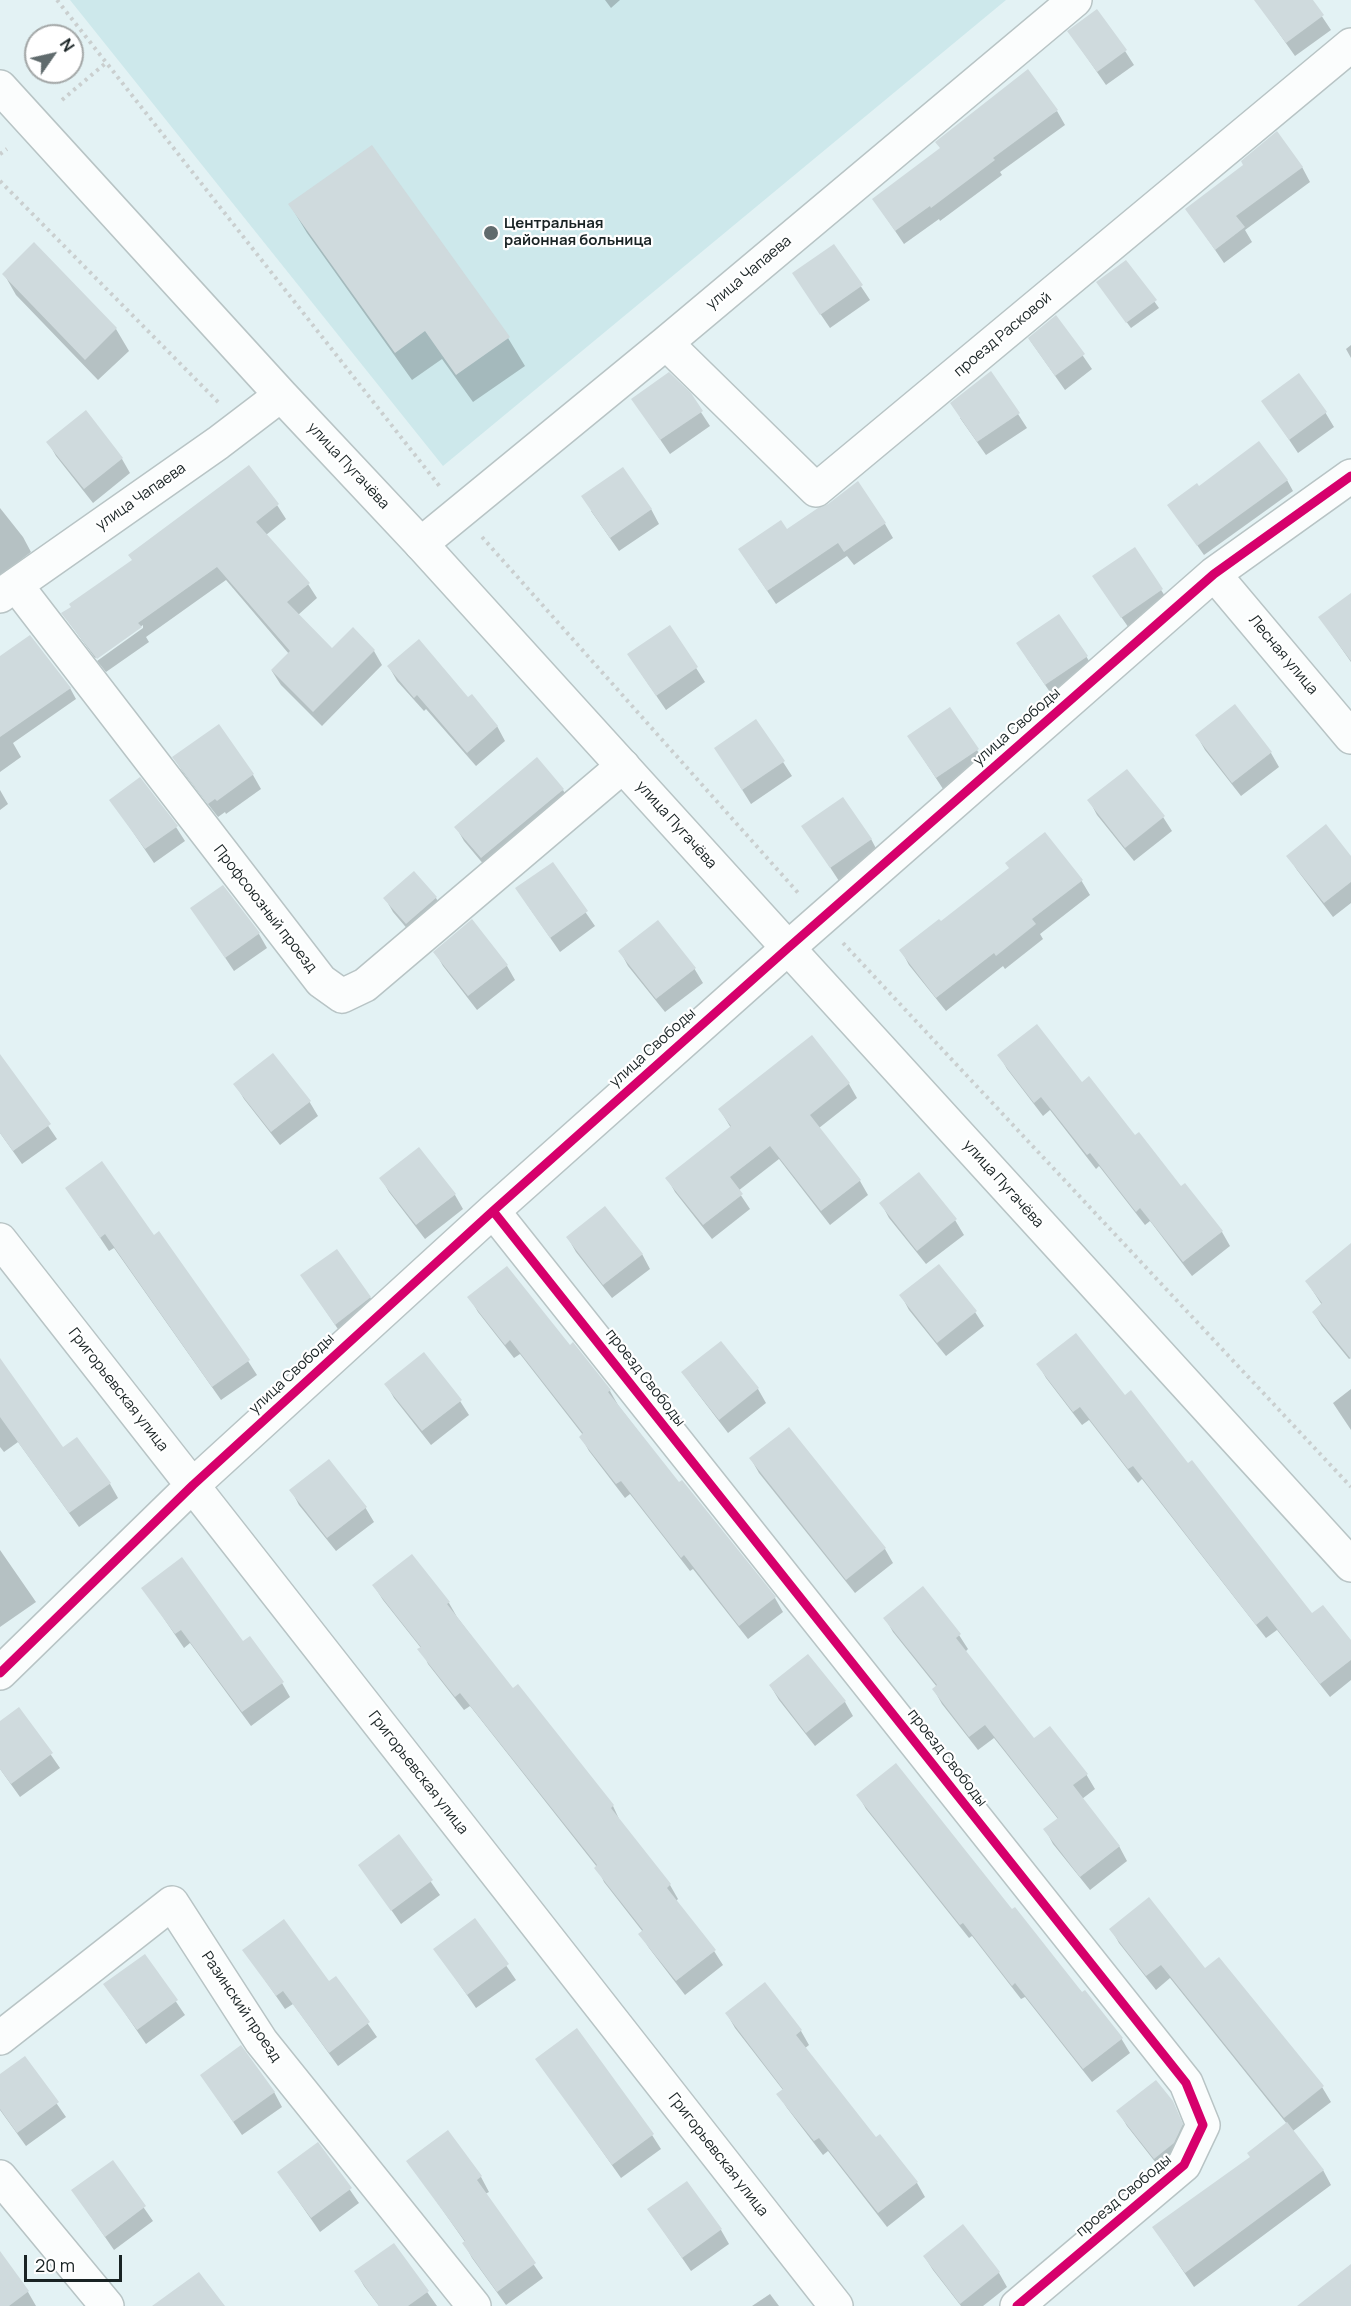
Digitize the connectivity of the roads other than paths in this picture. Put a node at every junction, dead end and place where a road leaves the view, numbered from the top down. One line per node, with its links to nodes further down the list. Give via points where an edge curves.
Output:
1 (1075, 0): 4 (street, улица Чапаева)
2 (1351, 45): 4 (street, проезд Расковой, via 816,490)
3 (0, 87): 5 (street, улица Пугачёва)
4 (666, 343): 7 (street, улица Чапаева)
5 (280, 395): 7 (street, улица Пугачёва); 9 (street, улица Чапаева)
6 (1351, 476): 8 (street, улица Свободы)
7 (421, 544): 11 (street, улица Пугачёва)
8 (1214, 574): 10 (street, Лесная улица); 12 (street, улица Свободы)
9 (8, 591): 11 (street, Профсоюзный проезд, via 321,981 342,996 365,984)
10 (1351, 737)
11 (623, 766): 12 (street, улица Пугачёва)
12 (788, 948): 13 (street, улица Свободы); 16 (street, улица Пугачёва)
13 (493, 1211): 15 (street, улица Свободы); 23 (street, проезд Свободы, via 1186,2083 1203,2125 1184,2165)
14 (0, 1240): 15 (street, Григорьевская улица)
15 (194, 1485): 17 (street, улица Свободы); 22 (street, Григорьевская улица)
16 (1351, 1565)
17 (0, 1673)
18 (0, 2038): 21 (street, Разинский проезд, via 172,1903 261,2041)
19 (0, 2177): 20 (street)
20 (107, 2306)
21 (474, 2306)
22 (836, 2306)
23 (1017, 2306)

